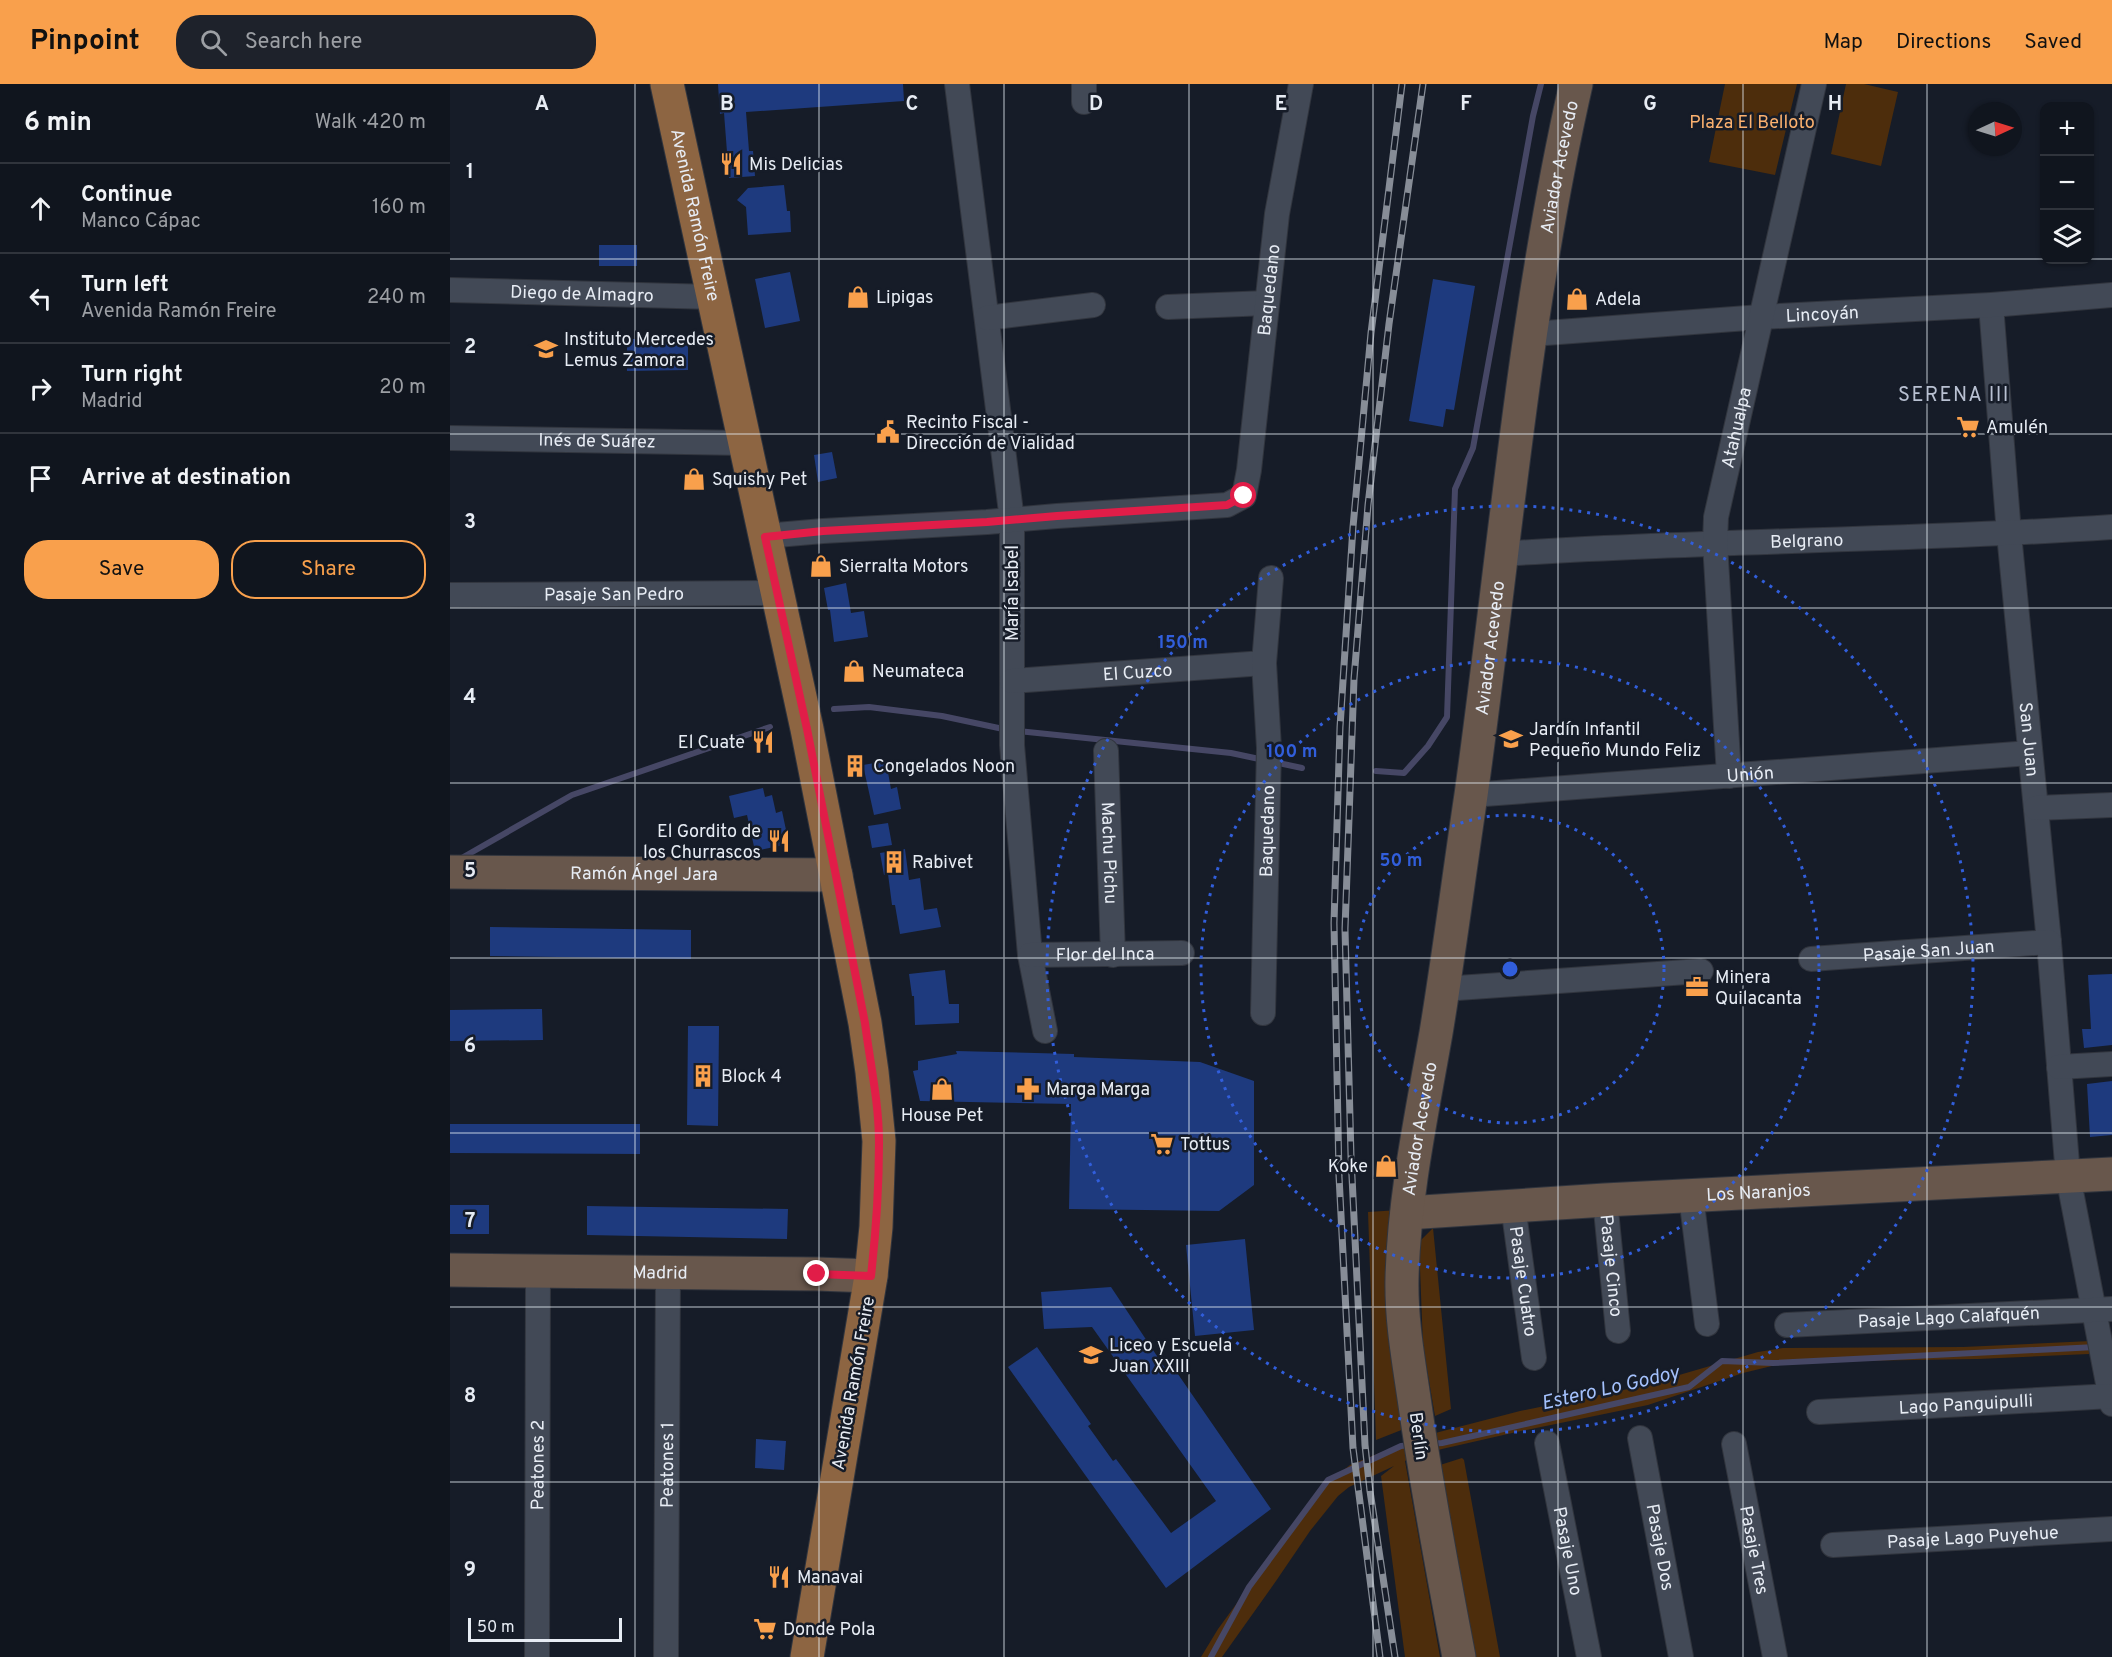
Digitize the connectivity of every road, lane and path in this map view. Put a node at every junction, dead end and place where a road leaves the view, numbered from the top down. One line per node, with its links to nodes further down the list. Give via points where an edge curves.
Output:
1 (667, 84): 8 (main road, Avenida Ramón Freire)
2 (957, 84): 14 (street, María Isabel)
3 (1301, 84): 9 (street, Baquedano, via 1277,214)
4 (1576, 84): 15 (main road, Aviador Acevedo, via 1545,240)
5 (1814, 84): 13 (street, Atahualpa)
6 (450, 291): 8 (street, Diego de Almagro)
7 (2112, 295): 11 (street, Lincoyán)
8 (714, 297): 17 (main road, Avenida Ramón Freire)
9 (1267, 303): 12 (street); 18 (street, Baquedano, via 1244,496 1227,505)
10 (1093, 305): 14 (street)
11 (1991, 305): 13 (street, Lincoyán); 20 (street, San Juan)
12 (1168, 307)
13 (1761, 317): 15 (street, Lincoyán); 22 (street, Atahualpa, via 1716,517)
14 (987, 318): 18 (street, María Isabel)
15 (1532, 334): 23 (main road, Aviador Acevedo)
16 (450, 438): 17 (street, Inés de Suárez)
17 (744, 443): 21 (main road, Avenida Ramón Freire)
18 (1012, 520): 21 (street); 28 (street, María Isabel)
19 (2112, 527): 20 (street, Belgrano)
20 (2009, 534): 22 (street, Belgrano); 30 (street, San Juan)
21 (765, 537): 25 (main road, Avenida Ramón Freire)
22 (1715, 543): 23 (street, Belgrano); 31 (street, Atahualpa)
23 (1501, 554): 32 (main road, Aviador Acevedo)
24 (1271, 578): 27 (street, Baquedano)
25 (777, 593): 26 (street, Pasaje San Pedro); 36 (main road, Avenida Ramón Freire)
26 (450, 595)
27 (1264, 663): 28 (street, El Cuzco); 44 (street, Baquedano, via 1269,748)
28 (1012, 681): 40 (street, María Isabel, via 1012,745)
29 (1106, 752): 39 (street, Machu Pichu)
30 (2030, 753): 31 (street, Unión); 34 (street, San Juan)
31 (1730, 776): 32 (street, Unión)
32 (1471, 795): 43 (main road, Aviador Acevedo)
33 (2112, 805): 34 (street)
34 (2036, 808): 37 (street, San Juan)
35 (450, 872): 36 (main road, Ramón Ángel Jara)
36 (836, 875): 57 (main road, Avenida Ramón Freire, via 865,1023 877,1110 876,1227)
37 (2049, 942): 41 (street, Pasaje San Juan); 47 (street, San Juan)
38 (1182, 953): 39 (street, Flor del Inca)
39 (1113, 955): 40 (street, Flor del Inca)
40 (1030, 956): 45 (street, María Isabel)
41 (1811, 959)
42 (1701, 971): 43 (street)
43 (1443, 989): 53 (main road, Aviador Acevedo)
44 (1263, 1013)
45 (1045, 1031)
46 (2112, 1064): 47 (street)
47 (2059, 1067): 49 (street, San Juan)
48 (2112, 1174): 49 (main road, Los Naranjos)
49 (2068, 1176): 50 (main road, Los Naranjos); 58 (street, San Juan)
50 (1691, 1196): 51 (main road, Los Naranjos); 59 (street)
51 (1605, 1200): 52 (main road, Los Naranjos); 61 (street, Pasaje Cinco)
52 (1513, 1206): 53 (main road, Los Naranjos); 62 (street, Pasaje Cuatro)
53 (1407, 1213): 73 (main road, Berlín, via 1402,1278 1404,1331 1423,1468)
54 (450, 1270): 55 (main road, Madrid)
55 (538, 1272): 56 (main road, Madrid); 70 (street, Peatones 2)
56 (668, 1272): 57 (main road, Madrid); 71 (street, Peatones 1)
57 (871, 1276): 72 (main road, Avenida Ramón Freire)
58 (2102, 1314): 60 (street, Pasaje Lago Calafquén); 63 (street, San Juan, via 2104,1365)
59 (1707, 1324)
60 (1787, 1325)
61 (1618, 1331)
62 (1534, 1358)
63 (2112, 1399): 64 (street, Lago Panguipulli)
64 (1819, 1412)
65 (1640, 1438): 75 (street, Pasaje Dos)
66 (1547, 1443): 74 (street, Pasaje Uno)
67 (1734, 1444): 76 (street, Pasaje Tres)
68 (2112, 1529): 69 (street, Pasaje Lago Puyehue)
69 (1833, 1545)
70 (537, 1657)
71 (666, 1657)
72 (807, 1657)
73 (1459, 1657)
74 (1589, 1657)
75 (1681, 1657)
76 (1774, 1657)

